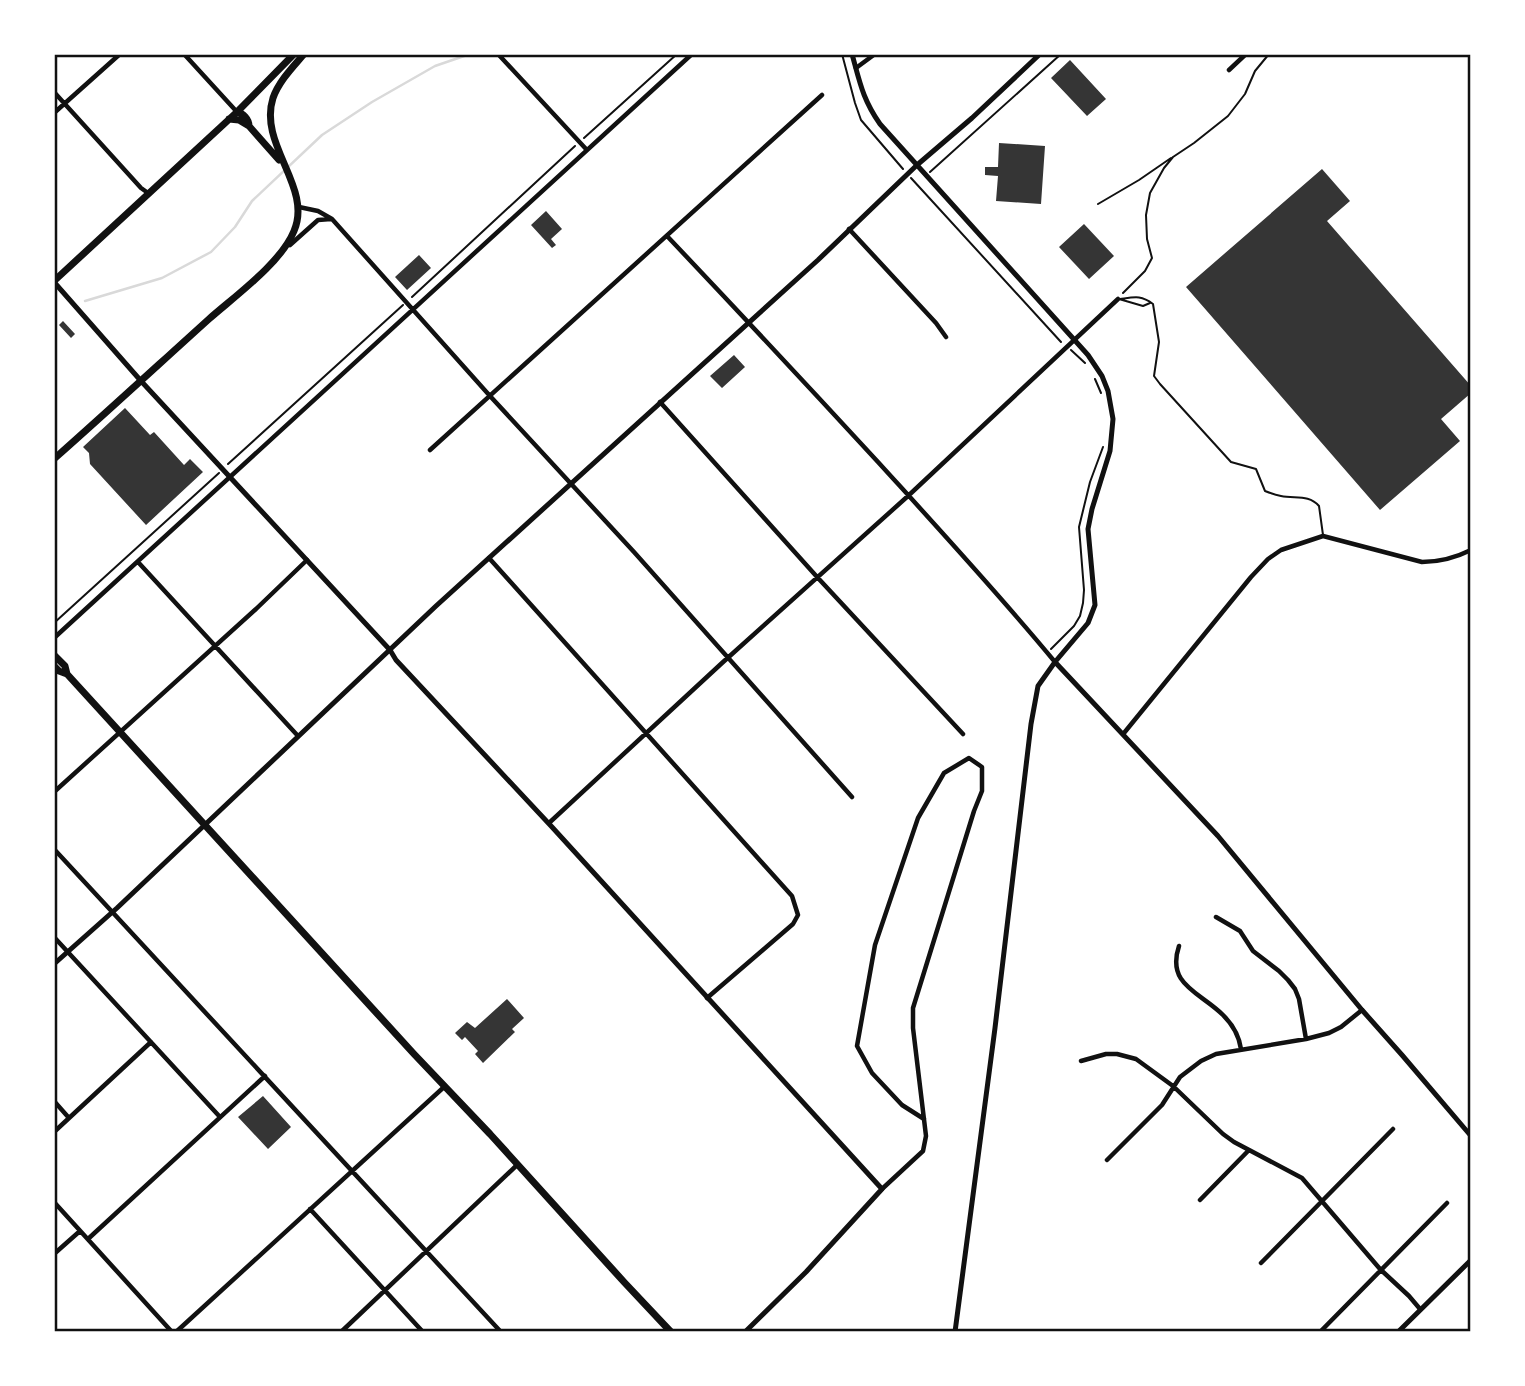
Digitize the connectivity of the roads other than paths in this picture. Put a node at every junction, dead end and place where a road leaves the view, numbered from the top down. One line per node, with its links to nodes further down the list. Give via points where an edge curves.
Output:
1 (120, 54): 15 (street)
2 (184, 54): 16 (street)
3 (294, 54): 16 (main road)
4 (304, 54): 21 (main road, via 273,97)
5 (498, 54): 20 (street)
6 (692, 54): 20 (street)
7 (852, 54): 11 (street)
8 (875, 54): 11 (street)
9 (1245, 54): 12 (street)
10 (1039, 55): 22 (street)
11 (856, 68): 22 (street, via 868,107)
12 (1229, 70)
13 (54, 92): 15 (street)
14 (822, 95): 27 (street)
15 (65, 104): 17 (street); 23 (street)
16 (237, 112): 18 (main road); 19 (main road)
17 (54, 113)
18 (229, 119): 19 (main road); 23 (main road)
19 (249, 125): 21 (main road)
20 (586, 149): 32 (street)
21 (276, 152): 24 (main road)
22 (917, 165): 26 (street); 35 (street)
23 (149, 194): 29 (main road)
24 (299, 207): 25 (street); 28 (main road, via 294,231)
25 (332, 219): 28 (street, via 318,220); 32 (street)
26 (849, 229): 33 (street); 34 (street)
27 (667, 236): 33 (street); 37 (street)
28 (282, 252): 36 (main road)
29 (54, 281): 36 (street)
30 (1118, 299): 31 (lane, via 1143,306); 31 (lane, via 1145,298); 35 (street)
31 (1151, 303): 44 (lane, via 1158,342 1154,376 1231,463 1256,468 1265,491 1316,502)
32 (412, 308): 37 (street); 41 (street)
33 (749, 321): 38 (street); 43 (street)
34 (946, 337)
35 (1074, 340): 43 (street); 55 (street, via 1102,376 1113,419 1110,451 1088,530 1095,605 1088,624)
36 (141, 381): 40 (main road); 41 (street)
37 (490, 396): 39 (street); 42 (street)
38 (660, 402): 42 (street); 49 (street)
39 (430, 450)
40 (54, 459)
41 (229, 477): 47 (street); 48 (street)
42 (571, 482): 46 (street); 54 (street)
43 (908, 496): 49 (street); 55 (street)
44 (1323, 536): 45 (street, via 1422,562); 60 (street, via 1289,546 1268,559)
45 (1471, 550)
46 (489, 558): 52 (street); 59 (street)
47 (307, 560): 51 (street); 52 (street)
48 (138, 562): 50 (street); 51 (street)
49 (818, 578): 54 (street); 61 (street)
50 (54, 638)
51 (214, 645): 58 (street); 62 (street)
52 (390, 650): 62 (street); 65 (street)
53 (54, 655): 57 (main road)
54 (728, 658): 59 (street); 64 (street)
55 (1055, 662): 60 (street); 115 (street, via 1038,686 1031,724)
56 (54, 666): 57 (main road)
57 (67, 674): 58 (main road)
58 (120, 732): 63 (street); 66 (main road)
59 (646, 733): 65 (street); 74 (street, via 792,896 798,915)
60 (1124, 733): 75 (street, via 1218,836)
61 (963, 734)
62 (298, 736): 66 (street)
63 (54, 792)
64 (852, 797)
65 (549, 823): 74 (street)
66 (205, 825): 68 (street); 81 (main road)
67 (54, 849): 68 (street)
68 (113, 912): 72 (street); 80 (street)
69 (1216, 917): 76 (street, via 1240,930 1253,951 1295,989)
70 (54, 937): 72 (street)
71 (1179, 946): 78 (street, via 1175,963 1180,979 1225,1016)
72 (68, 952): 73 (street); 77 (street)
73 (54, 964)
74 (707, 998): 94 (street)
75 (1362, 1010): 76 (street, via 1341,1027); 89 (street)
76 (1306, 1039): 78 (street)
77 (151, 1042): 84 (street); 85 (street)
78 (1241, 1049): 82 (street, via 1201,1060)
79 (1081, 1061): 82 (street, via 1106,1054 1126,1056)
80 (265, 1076): 84 (street); 93 (street)
81 (444, 1086): 92 (main road); 93 (street)
82 (1173, 1086): 90 (street, via 1223,1134); 91 (street, via 1161,1105)
83 (54, 1101): 85 (street)
84 (220, 1117): 101 (street)
85 (69, 1118): 88 (street)
86 (924, 1119): 86 (street, via 913,1008 982,791 982,766 969,758 944,773 918,818 875,945 857,1046 872,1073 902,1105); 94 (street, via 923,1152)
87 (1393, 1129): 97 (street)
88 (54, 1132)
89 (1471, 1136)
90 (1249, 1150): 95 (street); 97 (street, via 1302,1178)
91 (1107, 1160)
92 (517, 1166): 102 (street); 113 (main road)
93 (351, 1171): 99 (street); 102 (street)
94 (882, 1189): 114 (street)
95 (1200, 1200)
96 (54, 1202): 100 (street)
97 (1323, 1202): 105 (street); 106 (street)
98 (1447, 1203): 106 (street)
99 (310, 1209): 107 (street); 109 (street)
100 (80, 1231): 101 (street); 103 (street)
101 (88, 1239): 109 (street)
102 (427, 1251): 107 (street); 112 (street)
103 (54, 1254)
104 (1471, 1260): 108 (street)
105 (1261, 1263)
106 (1380, 1269): 108 (street); 116 (street)
107 (385, 1290): 110 (street); 111 (street)
108 (1420, 1309): 117 (street)
109 (174, 1332)
110 (341, 1332)
111 (423, 1332)
112 (501, 1332)
113 (671, 1332)
114 (746, 1332)
115 (955, 1332)
116 (1320, 1332)
117 (1398, 1332)

